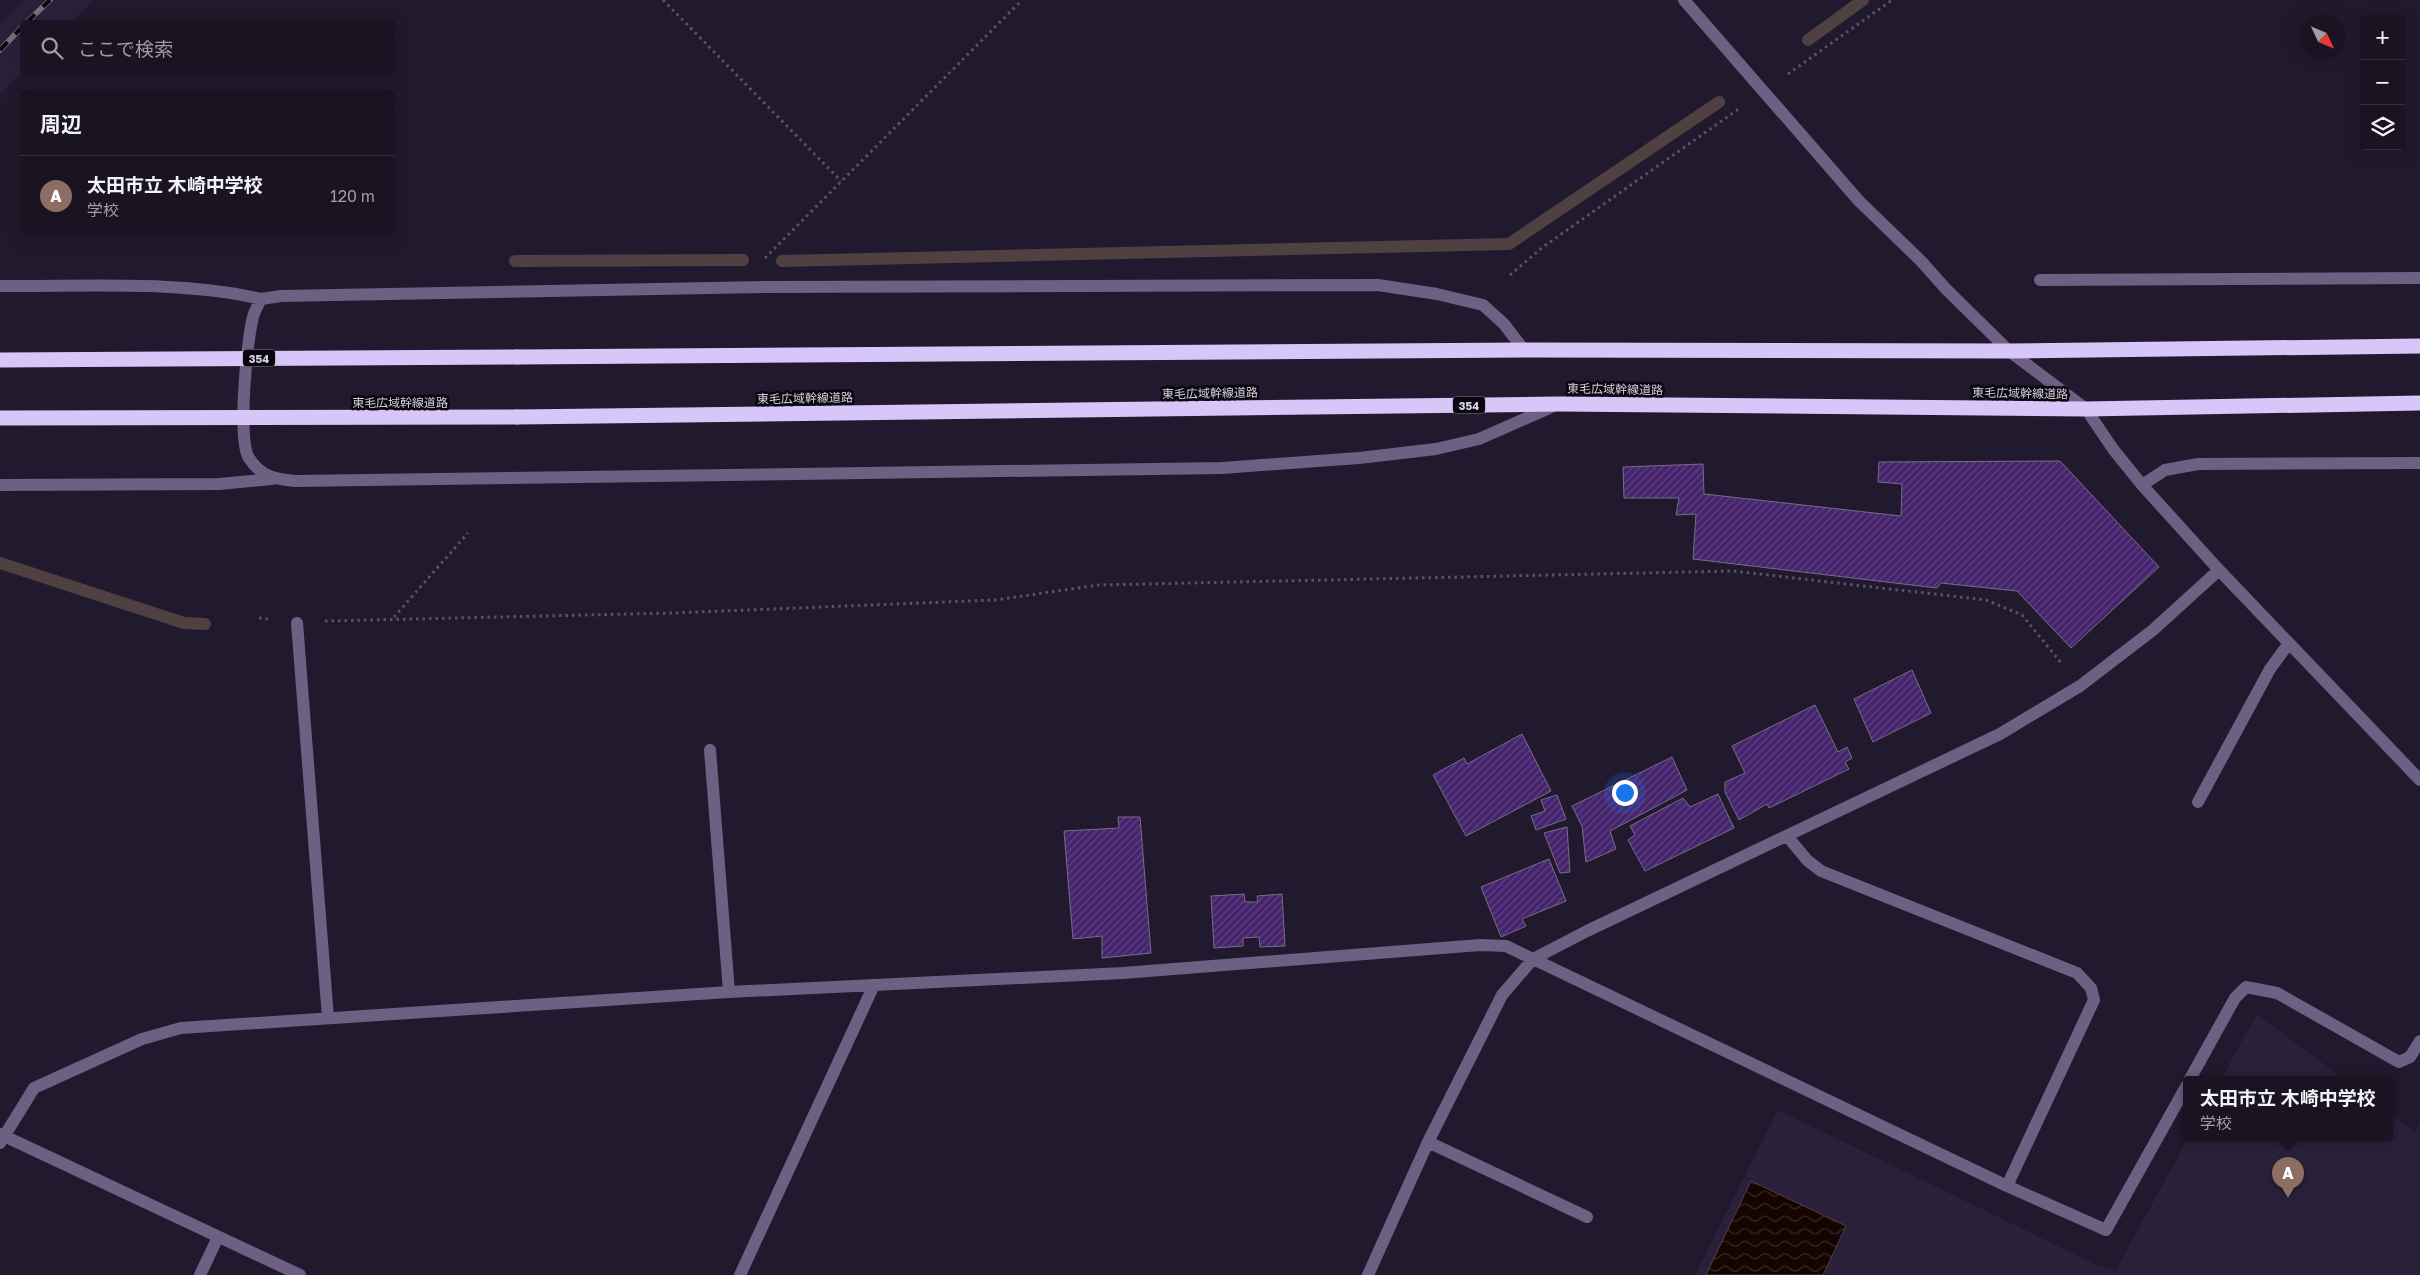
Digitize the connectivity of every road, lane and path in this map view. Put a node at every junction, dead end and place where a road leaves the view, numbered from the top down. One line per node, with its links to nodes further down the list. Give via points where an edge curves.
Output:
1 (663, 0): 6 (path)
2 (1022, 0): 6 (path)
3 (1684, 0): 5 (street)
4 (1892, 0): 5 (path)
5 (1764, 91): 7 (path, via 1543,247); 15 (street, via 1859,201)
6 (841, 181): 11 (path, via 765,257)
7 (1510, 275)
8 (2420, 278): 9 (street)
9 (2040, 280)
10 (0, 286): 12 (street, via 154,288 234,292)
11 (763, 286): 12 (street); 14 (street, via 1378,285 1483,305 1504,324)
12 (261, 299): 22 (street, via 253,315 250,337 243,435 248,457)
13 (2420, 346): 15 (highway, 354)
14 (1524, 350): 15 (highway, 354); 16 (highway, 354, bridge)
15 (2009, 351): 19 (street)
16 (0, 360)
17 (2420, 403): 19 (highway, 東毛広域幹線道路 / 354)
18 (1558, 404): 19 (highway, 東毛広域幹線道路 / 354); 20 (highway, 東毛広域幹線道路 / 354, bridge, via 517,417); 22 (street, via 1480,439 1436,449 1222,468)
19 (2086, 409): 24 (street, via 2113,450)
20 (0, 418)
21 (2420, 463): 24 (street, via 2198,464 2165,470)
22 (272, 479): 23 (street, via 220,484)
23 (0, 485)
24 (2142, 485): 26 (street)
25 (468, 534): 28 (path)
26 (2219, 570): 30 (street); 31 (street, via 2152,630)
27 (259, 618): 29 (path)
28 (394, 618): 29 (path); 31 (path, via 673,613 994,600 1099,585 1734,571 1986,600 2022,615)
29 (296, 623): 39 (street)
30 (2289, 643): 33 (street); 34 (street, via 2270,668)
31 (2080, 686): 35 (street, via 2000,734)
32 (710, 750): 38 (street)
33 (2420, 780)
34 (2198, 802)
35 (1787, 836): 36 (street); 45 (street, via 1821,871 2078,973 2091,988 2094,1000)
36 (1533, 959): 37 (street, via 1506,946 1480,944 1123,973); 44 (street, via 1502,995); 45 (street)
37 (874, 985): 38 (street); 50 (street)
38 (729, 992): 39 (street)
39 (328, 1018): 43 (street, via 181,1028 142,1038 34,1088)
40 (2420, 1041): 41 (street, via 2410,1057 2399,1062 2277,993 2246,987 2235,998)
41 (2192, 1076)
42 (2183, 1091): 45 (street, via 2106,1230)
43 (1, 1137): 47 (street)
44 (1428, 1142): 46 (street); 51 (street)
45 (2007, 1186)
46 (1587, 1217)
47 (218, 1237): 48 (street); 49 (street)
48 (200, 1275)
49 (300, 1275)
50 (740, 1275)
51 (1368, 1275)

